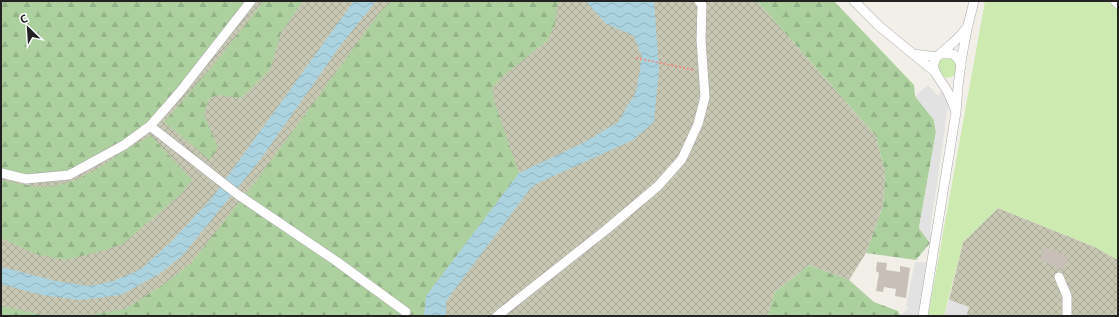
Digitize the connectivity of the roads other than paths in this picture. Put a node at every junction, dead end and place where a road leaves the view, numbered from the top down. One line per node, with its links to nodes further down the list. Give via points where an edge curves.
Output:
1 (251, 1): 15 (street)
2 (699, 1): 19 (street, via 702,5 700,40 705,97 698,124 682,159 658,186)
3 (854, 1): 8 (street)
4 (974, 1): 7 (street)
5 (1115, 1): 6 (street)
6 (1118, 4)
7 (966, 28): 9 (street, via 957,40); 10 (street)
8 (912, 54): 9 (street); 11 (street)
9 (939, 55): 10 (street, via 953,54 960,60); 11 (street, via 934,62)
10 (961, 66): 12 (street)
11 (935, 72): 13 (street)
12 (959, 76): 13 (street, via 950,81); 14 (street)
13 (941, 81): 14 (street)
14 (956, 112): 20 (street)
15 (150, 126): 16 (street, via 124,145 69,175 26,179); 18 (street, via 237,194)
16 (1, 172)
17 (1059, 277): 21 (street, via 1067,296)
18 (406, 312)
19 (497, 316)
20 (923, 316)
21 (1067, 316)

